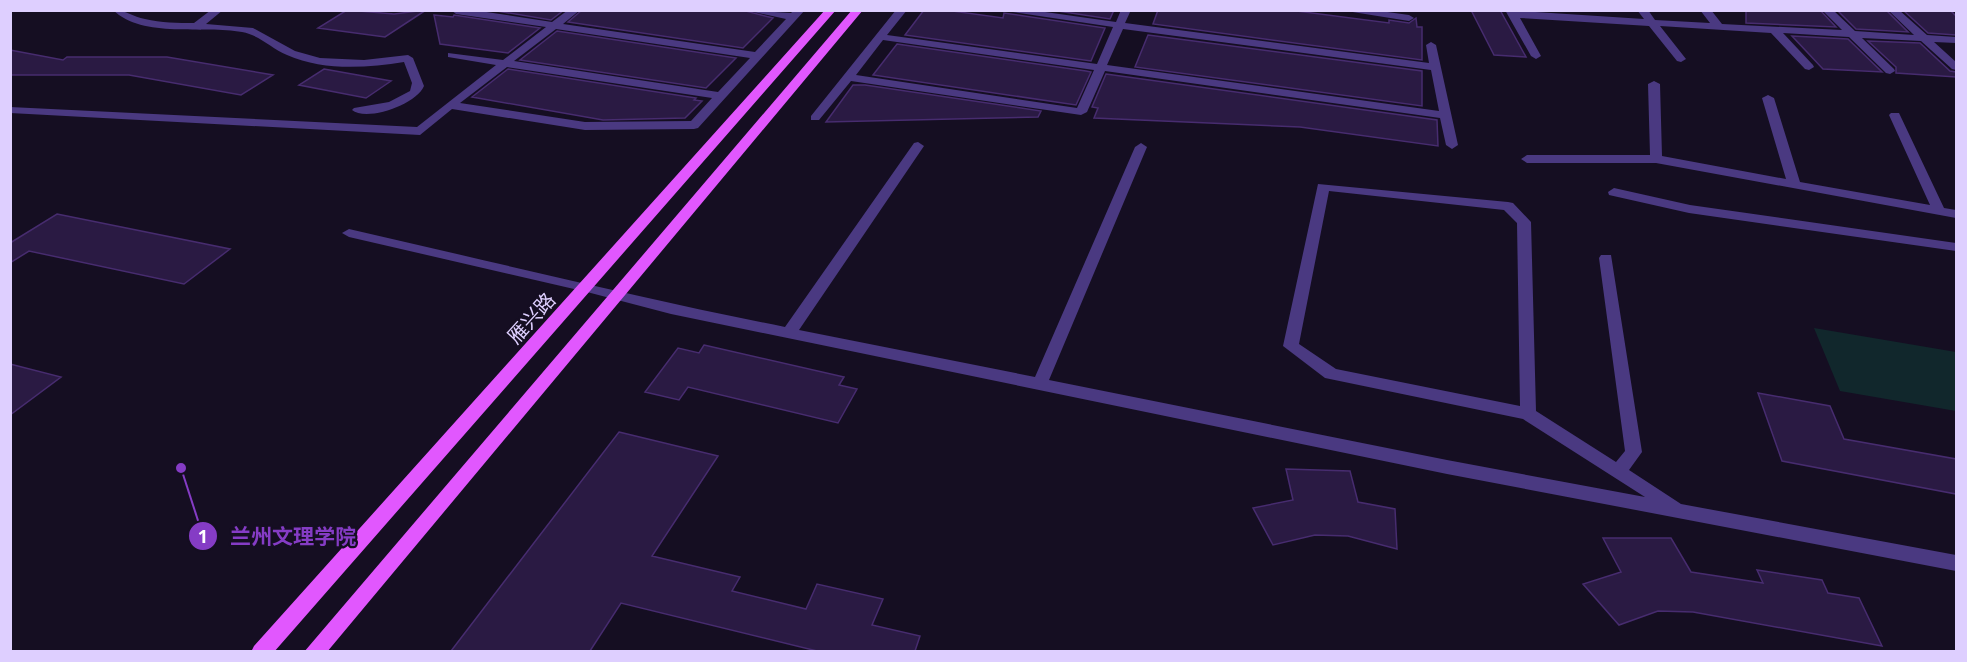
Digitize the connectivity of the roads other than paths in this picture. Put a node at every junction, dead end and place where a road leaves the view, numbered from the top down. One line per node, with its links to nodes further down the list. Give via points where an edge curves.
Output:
1 (118, 10): 23 (street, via 142,22)
2 (218, 10): 23 (street)
3 (575, 10): 22 (street)
4 (749, 10): 18 (street)
5 (831, 10): 65 (main road, 雁兴路)
6 (858, 10): 66 (main road)
7 (902, 10): 29 (street)
8 (1004, 10): 24 (street)
9 (1126, 10): 24 (street)
10 (1345, 10): 16 (street)
11 (1642, 10): 21 (street)
12 (1705, 10): 25 (street)
13 (1827, 10): 28 (street)
14 (1893, 10): 30 (street)
15 (456, 11): 22 (street)
16 (1378, 13): 20 (street)
17 (1512, 13): 19 (street); 35 (street)
18 (798, 14): 34 (street)
19 (1578, 15): 21 (street); 27 (street)
20 (1409, 18)
21 (1652, 23): 25 (street); 36 (street)
22 (557, 24): 34 (street); 37 (street)
23 (198, 25): 49 (street, via 244,29 291,52 329,62 364,64 408,58 418,84 415,92 387,107)
24 (1120, 26): 38 (street); 39 (street)
25 (1719, 27): 26 (street)
26 (1774, 30): 28 (street); 40 (street)
27 (1589, 31)
28 (1851, 34): 30 (street); 42 (street)
29 (881, 37): 38 (street); 43 (street)
30 (1924, 38): 31 (street); 41 (street)
31 (1956, 40)
32 (1431, 45): 39 (street)
33 (452, 55): 37 (street)
34 (758, 56): 45 (street)
35 (1536, 56)
36 (1681, 58)
37 (506, 64): 45 (street); 47 (street)
38 (1101, 67): 43 (street, via 1081,112); 50 (street)
39 (1436, 67): 50 (street)
40 (1809, 67)
41 (1956, 67)
42 (1890, 71)
43 (848, 78): 52 (street)
44 (1654, 84): 57 (street)
45 (719, 96): 47 (street, via 694,125 585,126)
46 (1768, 98): 58 (street)
47 (450, 105): 48 (street, via 420,131)
48 (10, 110)
49 (358, 110)
50 (1446, 115): 53 (street)
51 (1895, 115): 60 (street)
52 (815, 118)
53 (1452, 145)
54 (918, 146): 67 (street)
55 (1141, 147): 68 (street)
56 (1527, 159): 57 (street)
57 (1656, 159): 58 (street)
58 (1794, 184): 60 (street)
59 (1614, 192): 63 (street, via 1689,209)
60 (1938, 209): 61 (street)
61 (1956, 214)
62 (349, 233): 65 (street)
63 (1956, 247)
64 (1606, 258): 70 (street, via 1634,452)
65 (587, 287): 66 (street); 73 (main road, 雁兴路)
66 (618, 295): 67 (street); 74 (main road)
67 (789, 333): 68 (street)
68 (1040, 384): 71 (street)
69 (1528, 414): 69 (street, via 1331,374 1291,346 1323,187 1508,206 1524,222); 70 (street)
70 (1618, 471): 71 (street)
71 (1682, 511): 72 (street)
72 (1956, 563)
73 (261, 651)
74 (314, 651)

